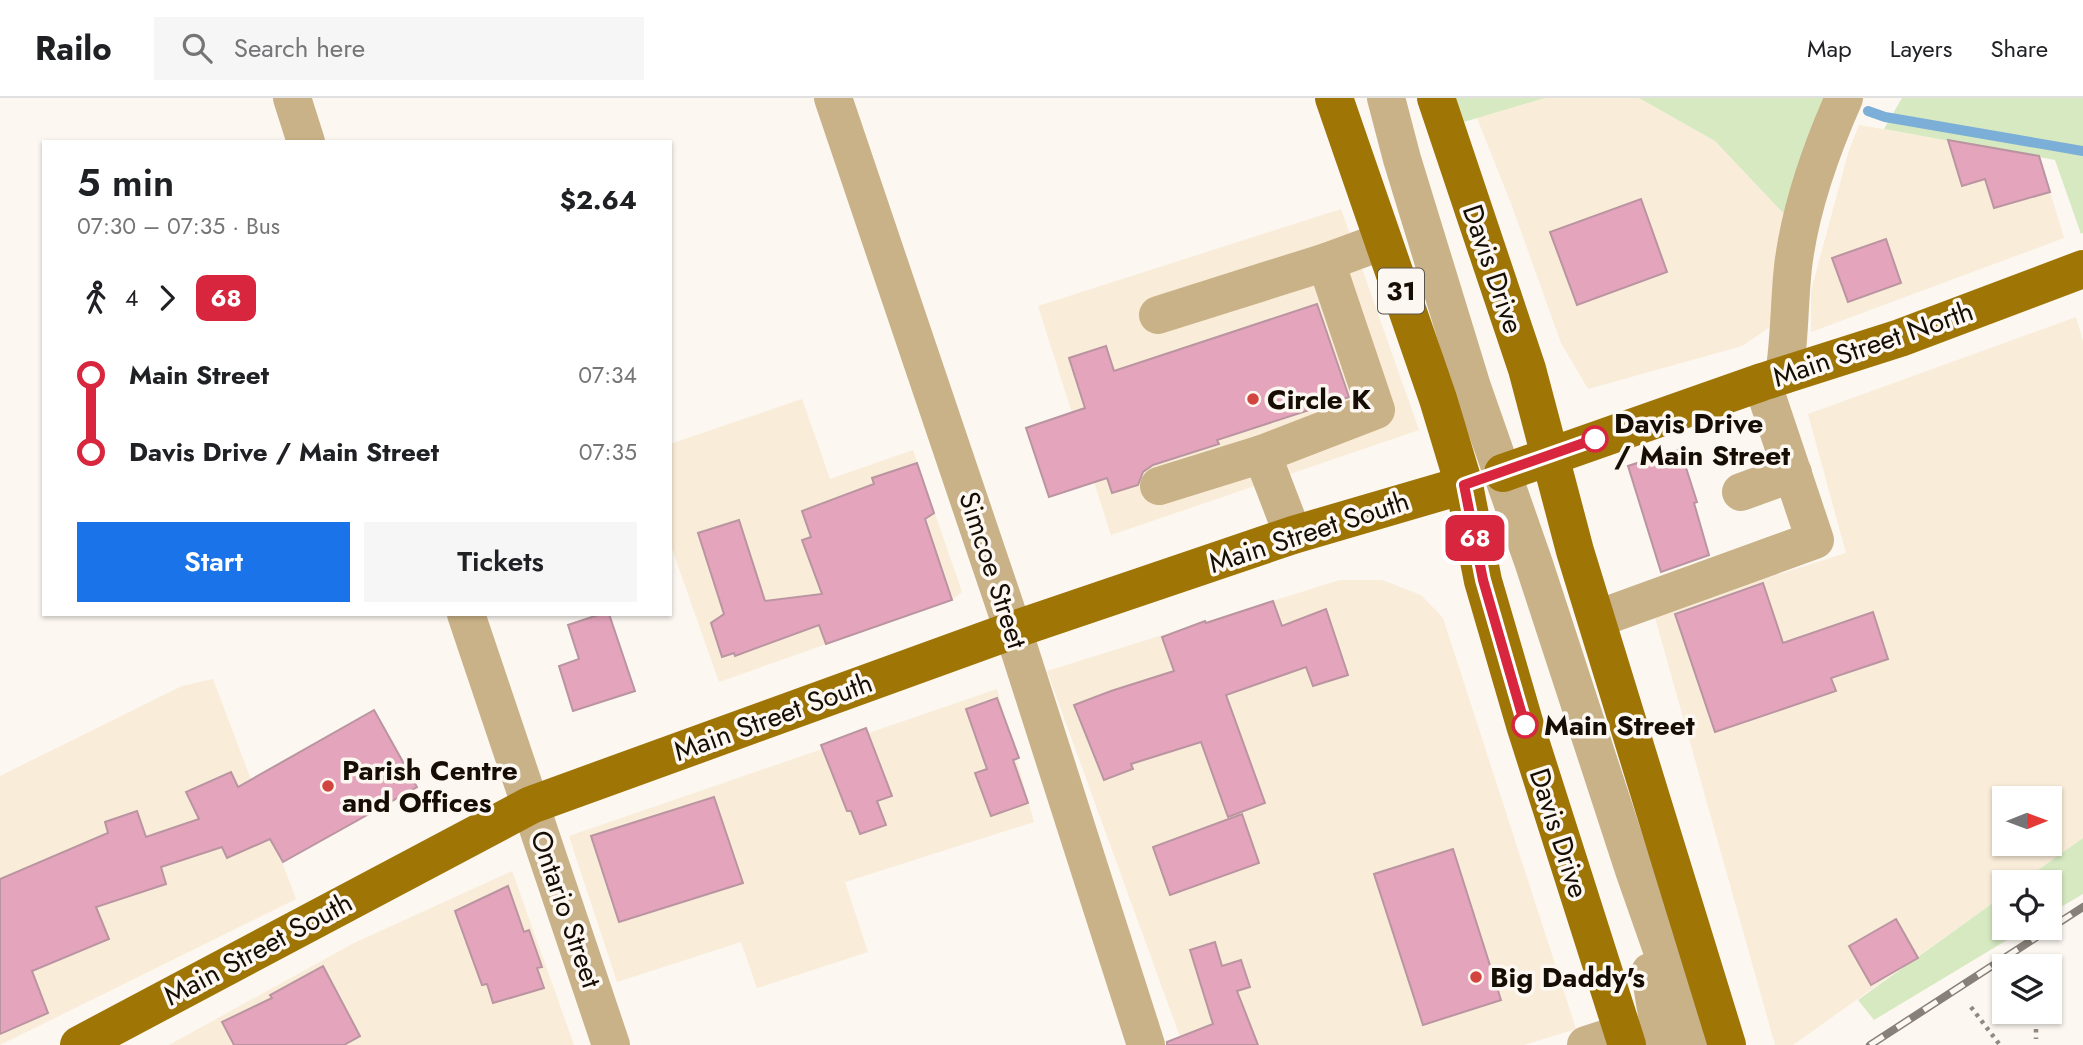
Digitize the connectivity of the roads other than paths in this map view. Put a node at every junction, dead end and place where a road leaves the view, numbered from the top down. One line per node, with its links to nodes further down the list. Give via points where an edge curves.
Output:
1 (292, 98): 8 (street)
2 (832, 98): 25 (street, Simcoe Street)
3 (1334, 98): 10 (main road, Davis Drive / 31)
4 (1378, 98): 9 (street)
5 (1386, 98): 9 (street)
6 (1436, 98): 16 (main road, Davis Drive, via 1527,369)
7 (1840, 107): 14 (street, via 1813,173 1793,265 1788,348)
8 (305, 140)
9 (1402, 159): 17 (street)
10 (1384, 241): 11 (street); 19 (main road, Davis Drive / 31)
11 (1326, 262): 13 (street); 15 (street, via 1376,410)
12 (2081, 276): 14 (main road, Main Street North)
13 (1158, 315)
14 (1773, 378): 16 (main road, Main Street North); 18 (street)
15 (1262, 454): 20 (street); 22 (street)
16 (1549, 456): 17 (main road, Main Street North); 24 (main road, Davis Drive)
17 (1503, 473): 19 (street, Main Street South); 27 (street)
18 (1793, 473): 21 (street); 24 (street, via 1815,540)
19 (1464, 485): 22 (main road, Main Street South); 28 (main road, Davis Drive / 31, via 1483,580 1521,712)
20 (1159, 486)
21 (1741, 492)
22 (1293, 535): 25 (main road, Main Street South)
23 (467, 616): 26 (street, Ontario Street)
24 (1597, 619): 35 (main road, Davis Drive)
25 (1013, 630): 26 (main road, Main Street South); 31 (street, Simcoe Street)
26 (531, 804): 29 (main road, Main Street South); 30 (street, Ontario Street)
27 (1634, 870): 33 (street); 34 (street)
28 (1625, 1039): 32 (street)
29 (79, 1045)
30 (611, 1045)
31 (1146, 1045)
32 (1586, 1045)
33 (1664, 1045)
34 (1693, 1045)
35 (1727, 1045)

